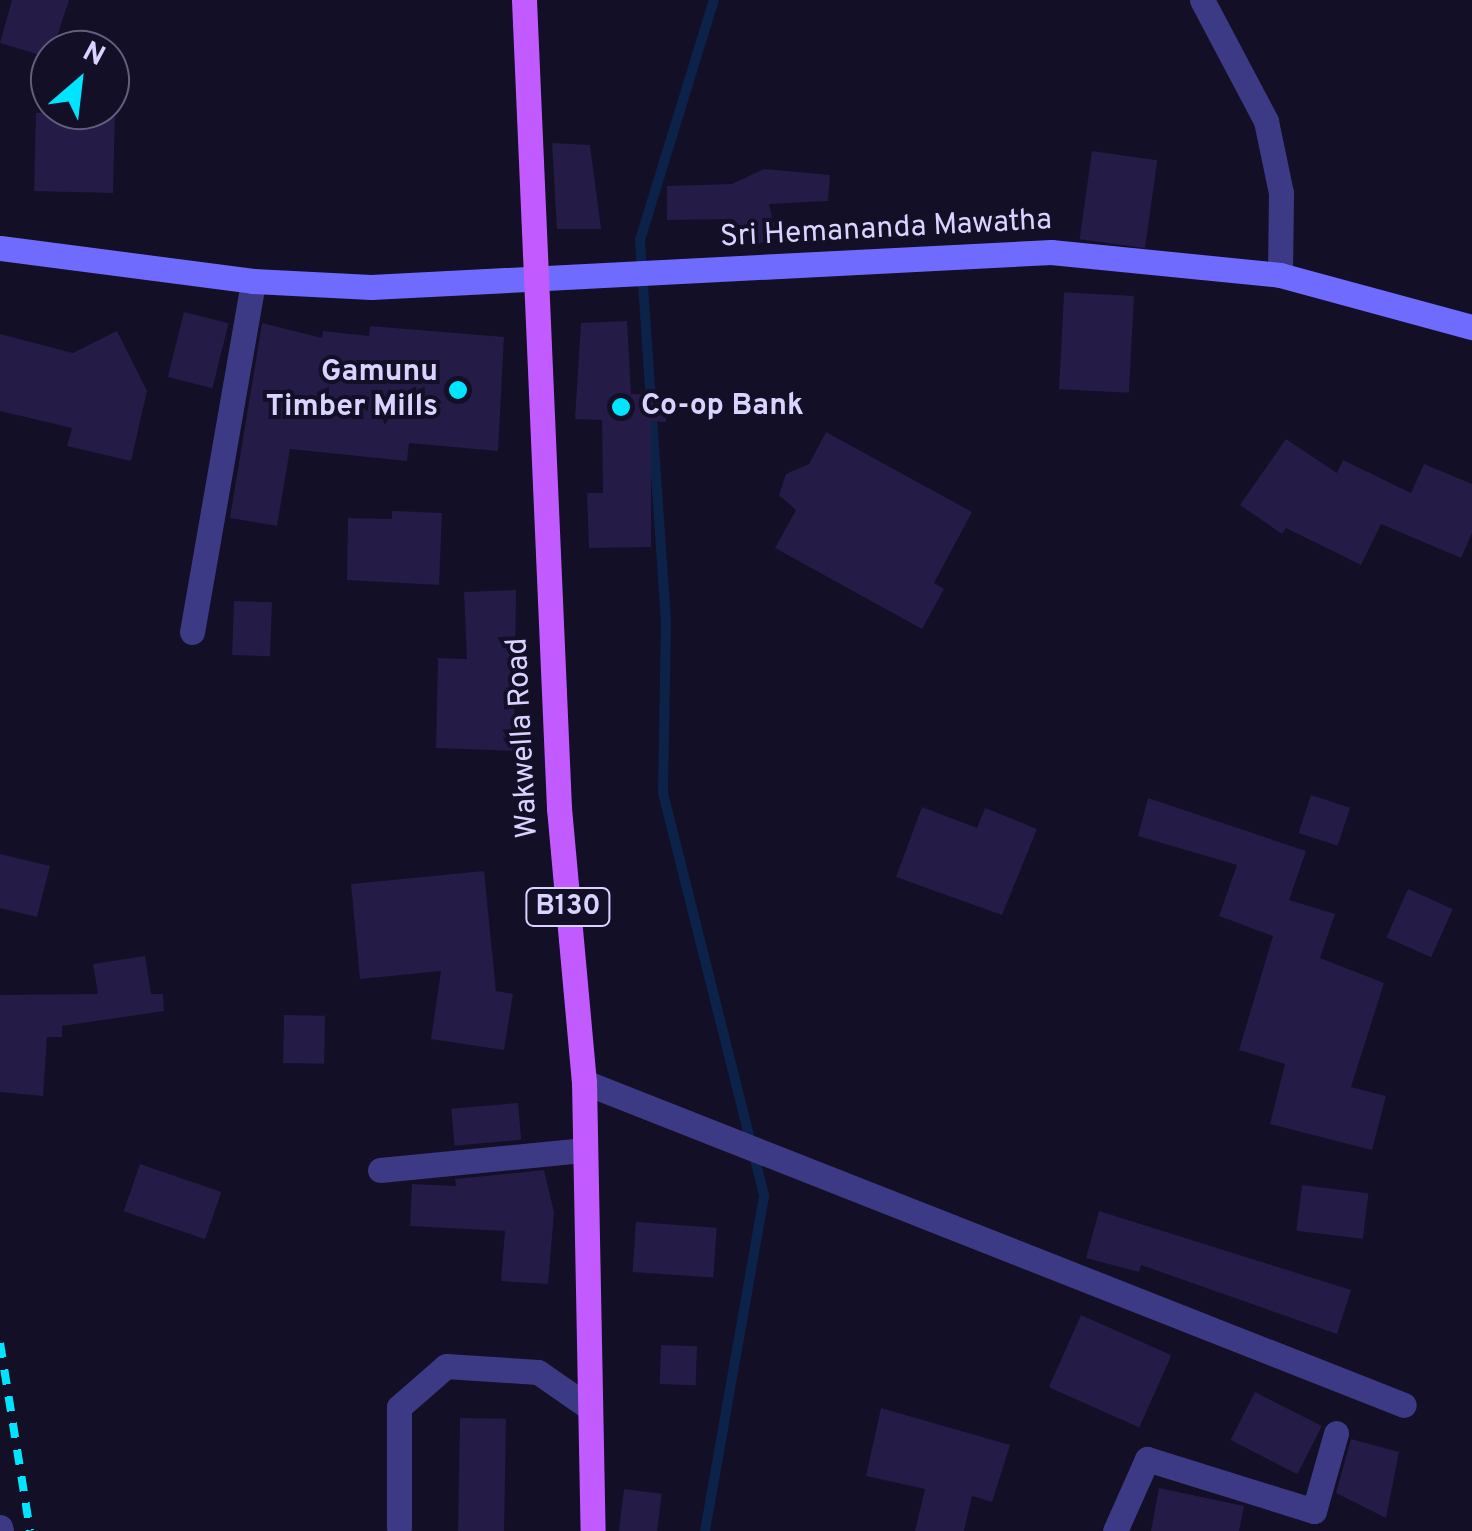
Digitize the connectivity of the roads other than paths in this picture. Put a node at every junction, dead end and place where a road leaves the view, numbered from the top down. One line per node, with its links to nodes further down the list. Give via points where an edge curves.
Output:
1 (524, 0): 6 (main road, Wakwella Road / B130)
2 (1202, 0): 4 (street, via 1266,122 1281,193)
3 (0, 248): 5 (main road, Sri Hemananda Mawatha)
4 (1280, 276): 6 (main road, Sri Hemananda Mawatha, via 1051,252); 7 (main road, Sri Hemananda Mawatha)
5 (253, 281): 6 (main road, Sri Hemananda Mawatha); 8 (street)
6 (536, 283): 9 (main road, Wakwella Road / B130, via 559,808)
7 (1472, 327)
8 (192, 632)
9 (584, 1082): 10 (main road, Wakwella Road / B130); 12 (street, via 737,1148)
10 (585, 1150): 11 (street); 13 (main road, Wakwella Road / B130)
11 (380, 1170)
12 (1404, 1405)
13 (590, 1408): 15 (street, via 538,1372 446,1366 399,1408); 16 (main road, Wakwella Road / B130)
14 (1336, 1433): 17 (street, via 1314,1511 1147,1459)
15 (399, 1526)
16 (593, 1531)
17 (1115, 1531)

